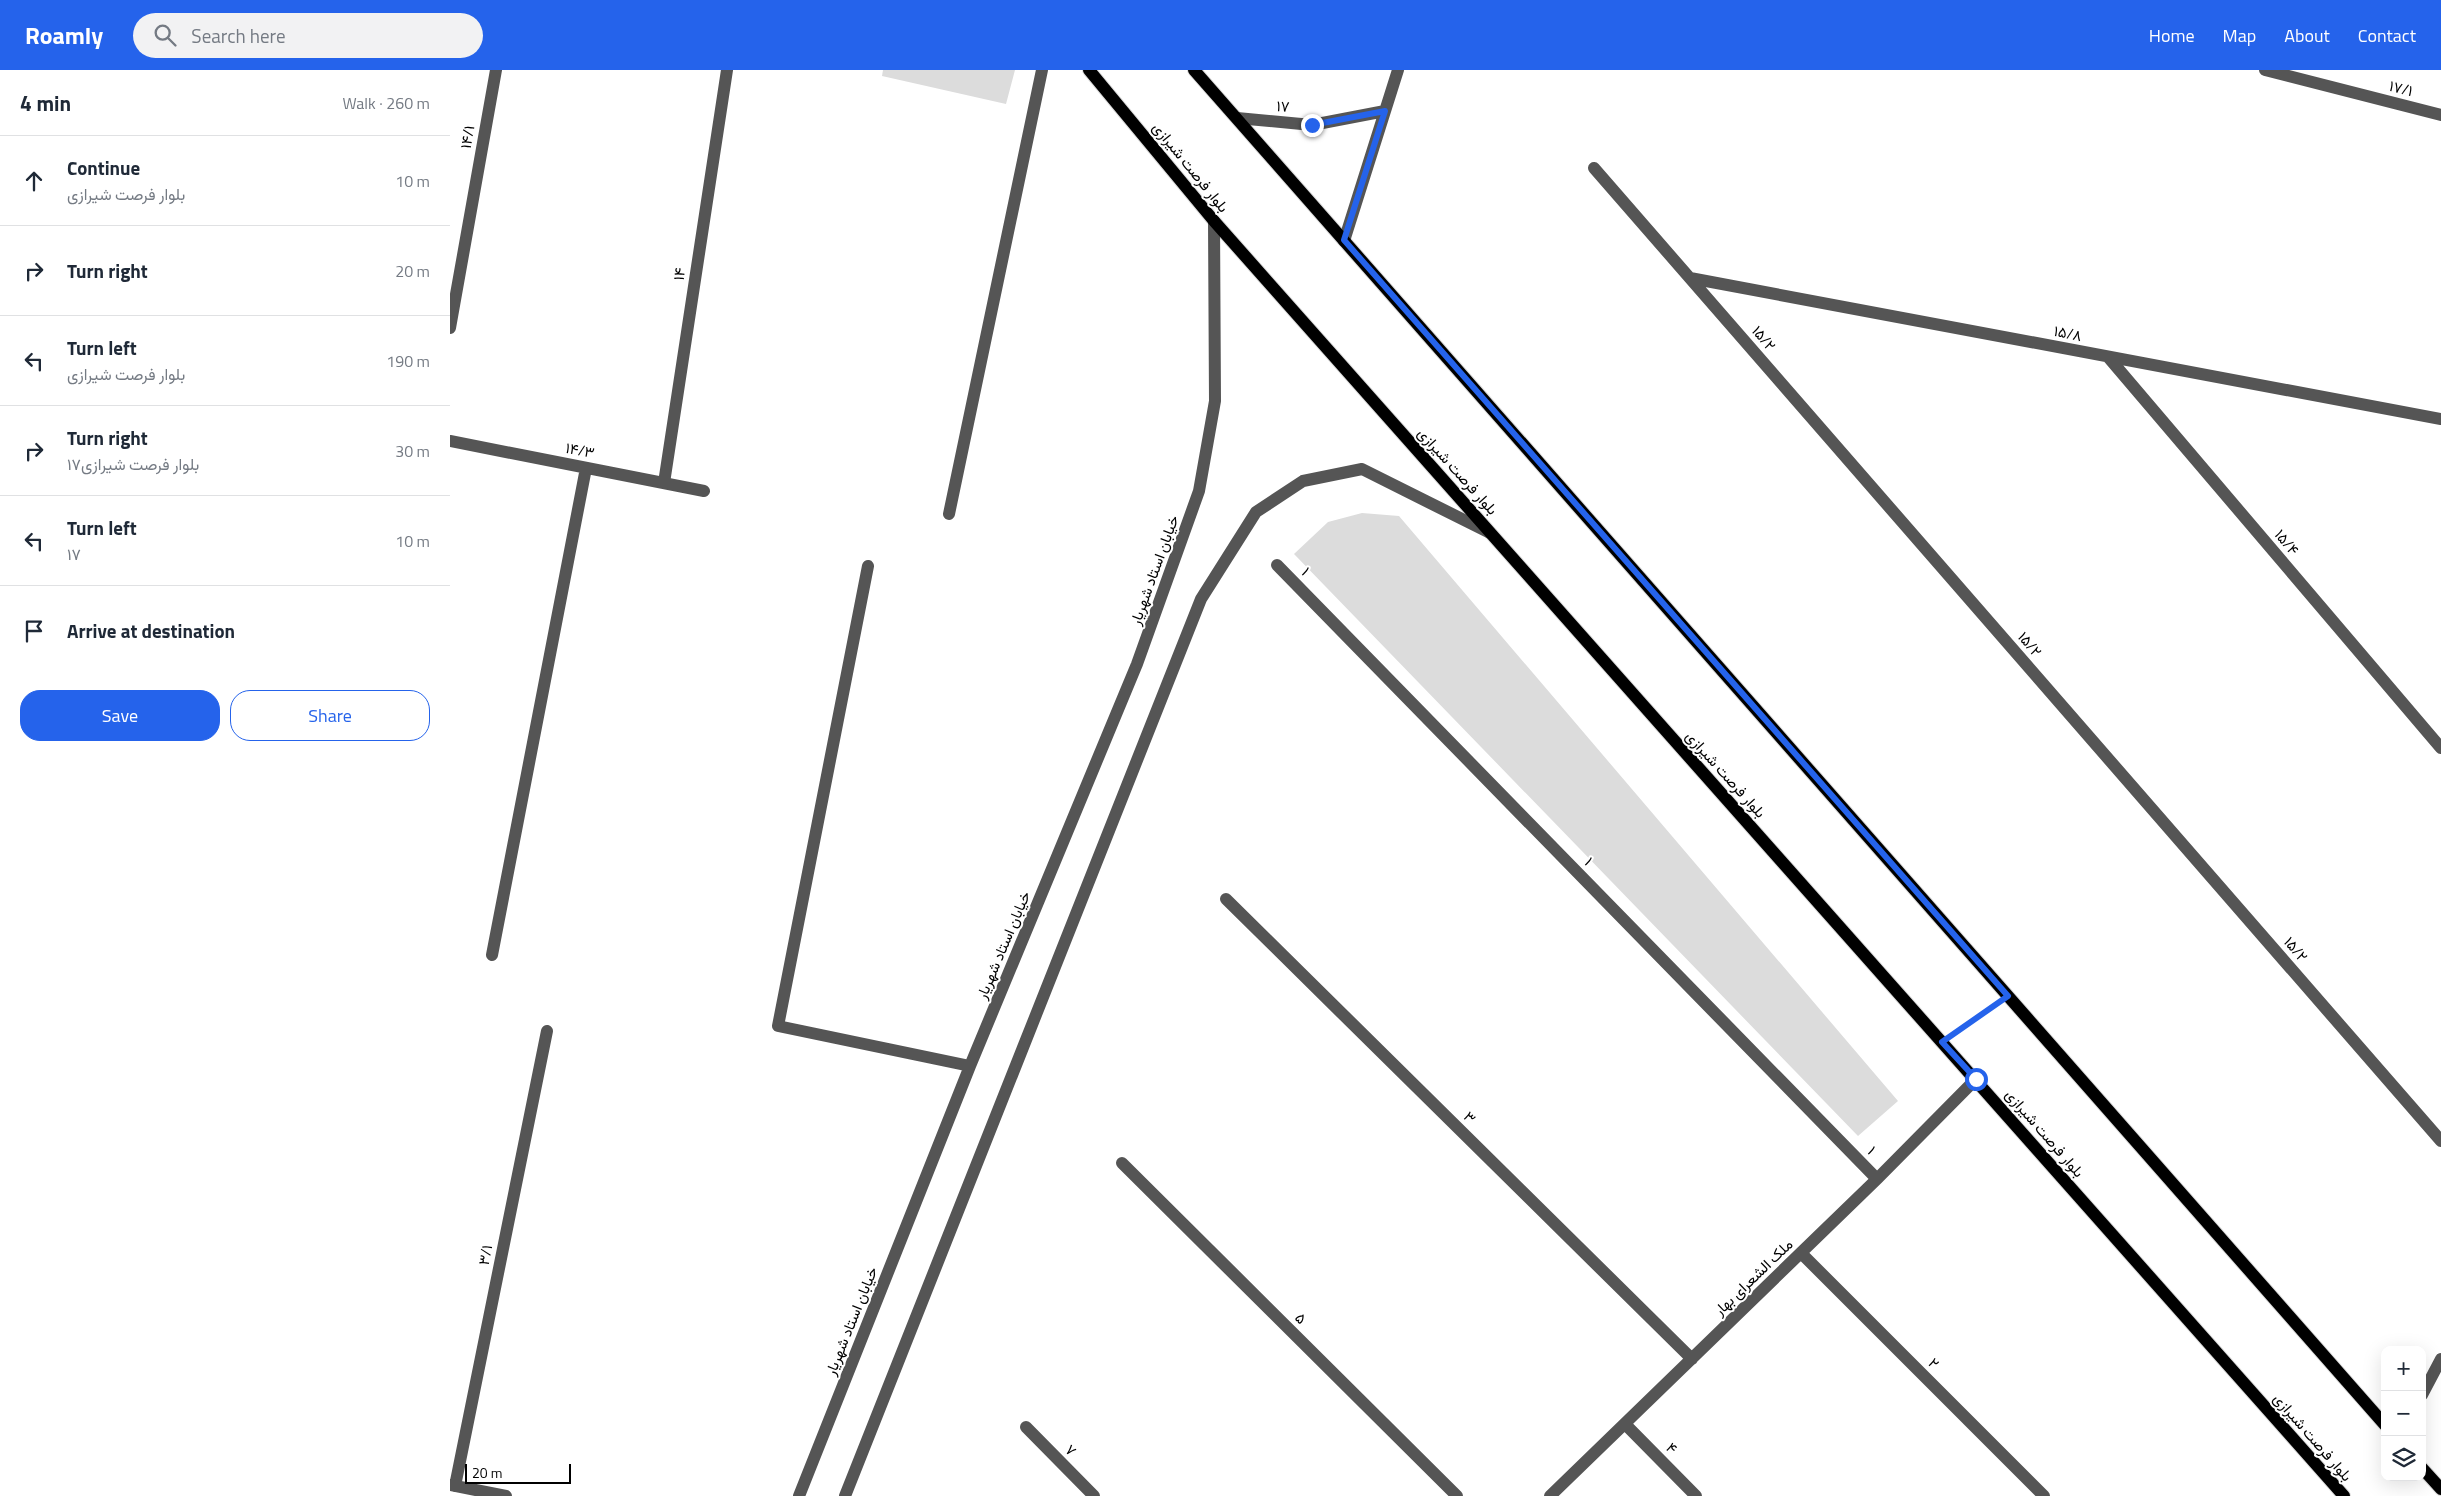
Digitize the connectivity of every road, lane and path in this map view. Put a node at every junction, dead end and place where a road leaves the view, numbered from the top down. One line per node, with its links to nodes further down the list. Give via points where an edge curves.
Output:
1 (496, 70): 16 (street, ۱۴/۱)
2 (727, 70): 21 (street, ۱۴)
3 (1042, 70): 23 (street)
4 (1089, 70): 13 (main road, بلوار فرصت شیرازی)
5 (1194, 70): 11 (main road)
6 (1398, 70): 9 (street)
7 (2265, 70): 8 (street, ۱۷/۱)
8 (2281, 72): 10 (street, ۱۷/۱)
9 (1385, 111): 11 (street, ۱۷, via 1312,125); 14 (street)
10 (2441, 115)
11 (1237, 118): 14 (main road)
12 (1594, 168): 15 (street, ۱۵/۲)
13 (1214, 221): 24 (main road, بلوار فرصت شیرازی); 33 (street, خیابان استاد شهریار, via 1215,401 1200,491 1137,664)
14 (1344, 240): 30 (main road)
15 (1690, 278): 17 (street, ۱۵/۸); 35 (street, ۱۵/۲)
16 (450, 328)
17 (2109, 358): 18 (street, ۱۵/۸); 27 (street, ۱۵/۴)
18 (2441, 419)
19 (450, 441): 20 (street, ۱۴/۳)
20 (586, 468): 21 (street, ۱۴/۳); 29 (street)
21 (664, 483): 22 (street, ۱۴/۳)
22 (704, 491)
23 (949, 514)
24 (1491, 533): 32 (main road, بلوار فرصت شیرازی); 50 (street, via 1362,470 1303,481 1256,512 1201,599)
25 (1278, 565): 37 (street, ۱)
26 (868, 566): 33 (street, via 778,1026)
27 (2441, 748)
28 (1226, 899): 39 (street, ۳)
29 (492, 955)
30 (2008, 996): 32 (path); 42 (main road)
31 (547, 1031): 46 (street, ۳/۱)
32 (1942, 1042): 34 (main road, بلوار فرصت شیرازی)
33 (970, 1066): 49 (street, خیابان استاد شهریار)
34 (1976, 1079): 37 (street, ملک الشعرای بهار); 56 (main road, بلوار فرصت شیرازی)
35 (2441, 1141)
36 (1122, 1163): 52 (street, ۵)
37 (1877, 1179): 38 (street, ملک الشعرای بهار)
38 (1801, 1253): 39 (street, ملک الشعرای بهار); 55 (street, ۲)
39 (1692, 1359): 43 (street, ملک الشعرای بهار)
40 (2441, 1359): 41 (street)
41 (2424, 1391)
42 (2381, 1420)
43 (1625, 1424): 53 (street, ملک الشعرای بهار); 54 (street, ۴)
44 (1026, 1427): 51 (street, ۷)
45 (2426, 1472): 47 (main road)
46 (453, 1486): 48 (street)
47 (2441, 1489)
48 (506, 1496)
49 (799, 1496)
50 (845, 1496)
51 (1094, 1496)
52 (1458, 1496)
53 (1550, 1496)
54 (1696, 1496)
55 (2044, 1496)
56 (2344, 1496)

